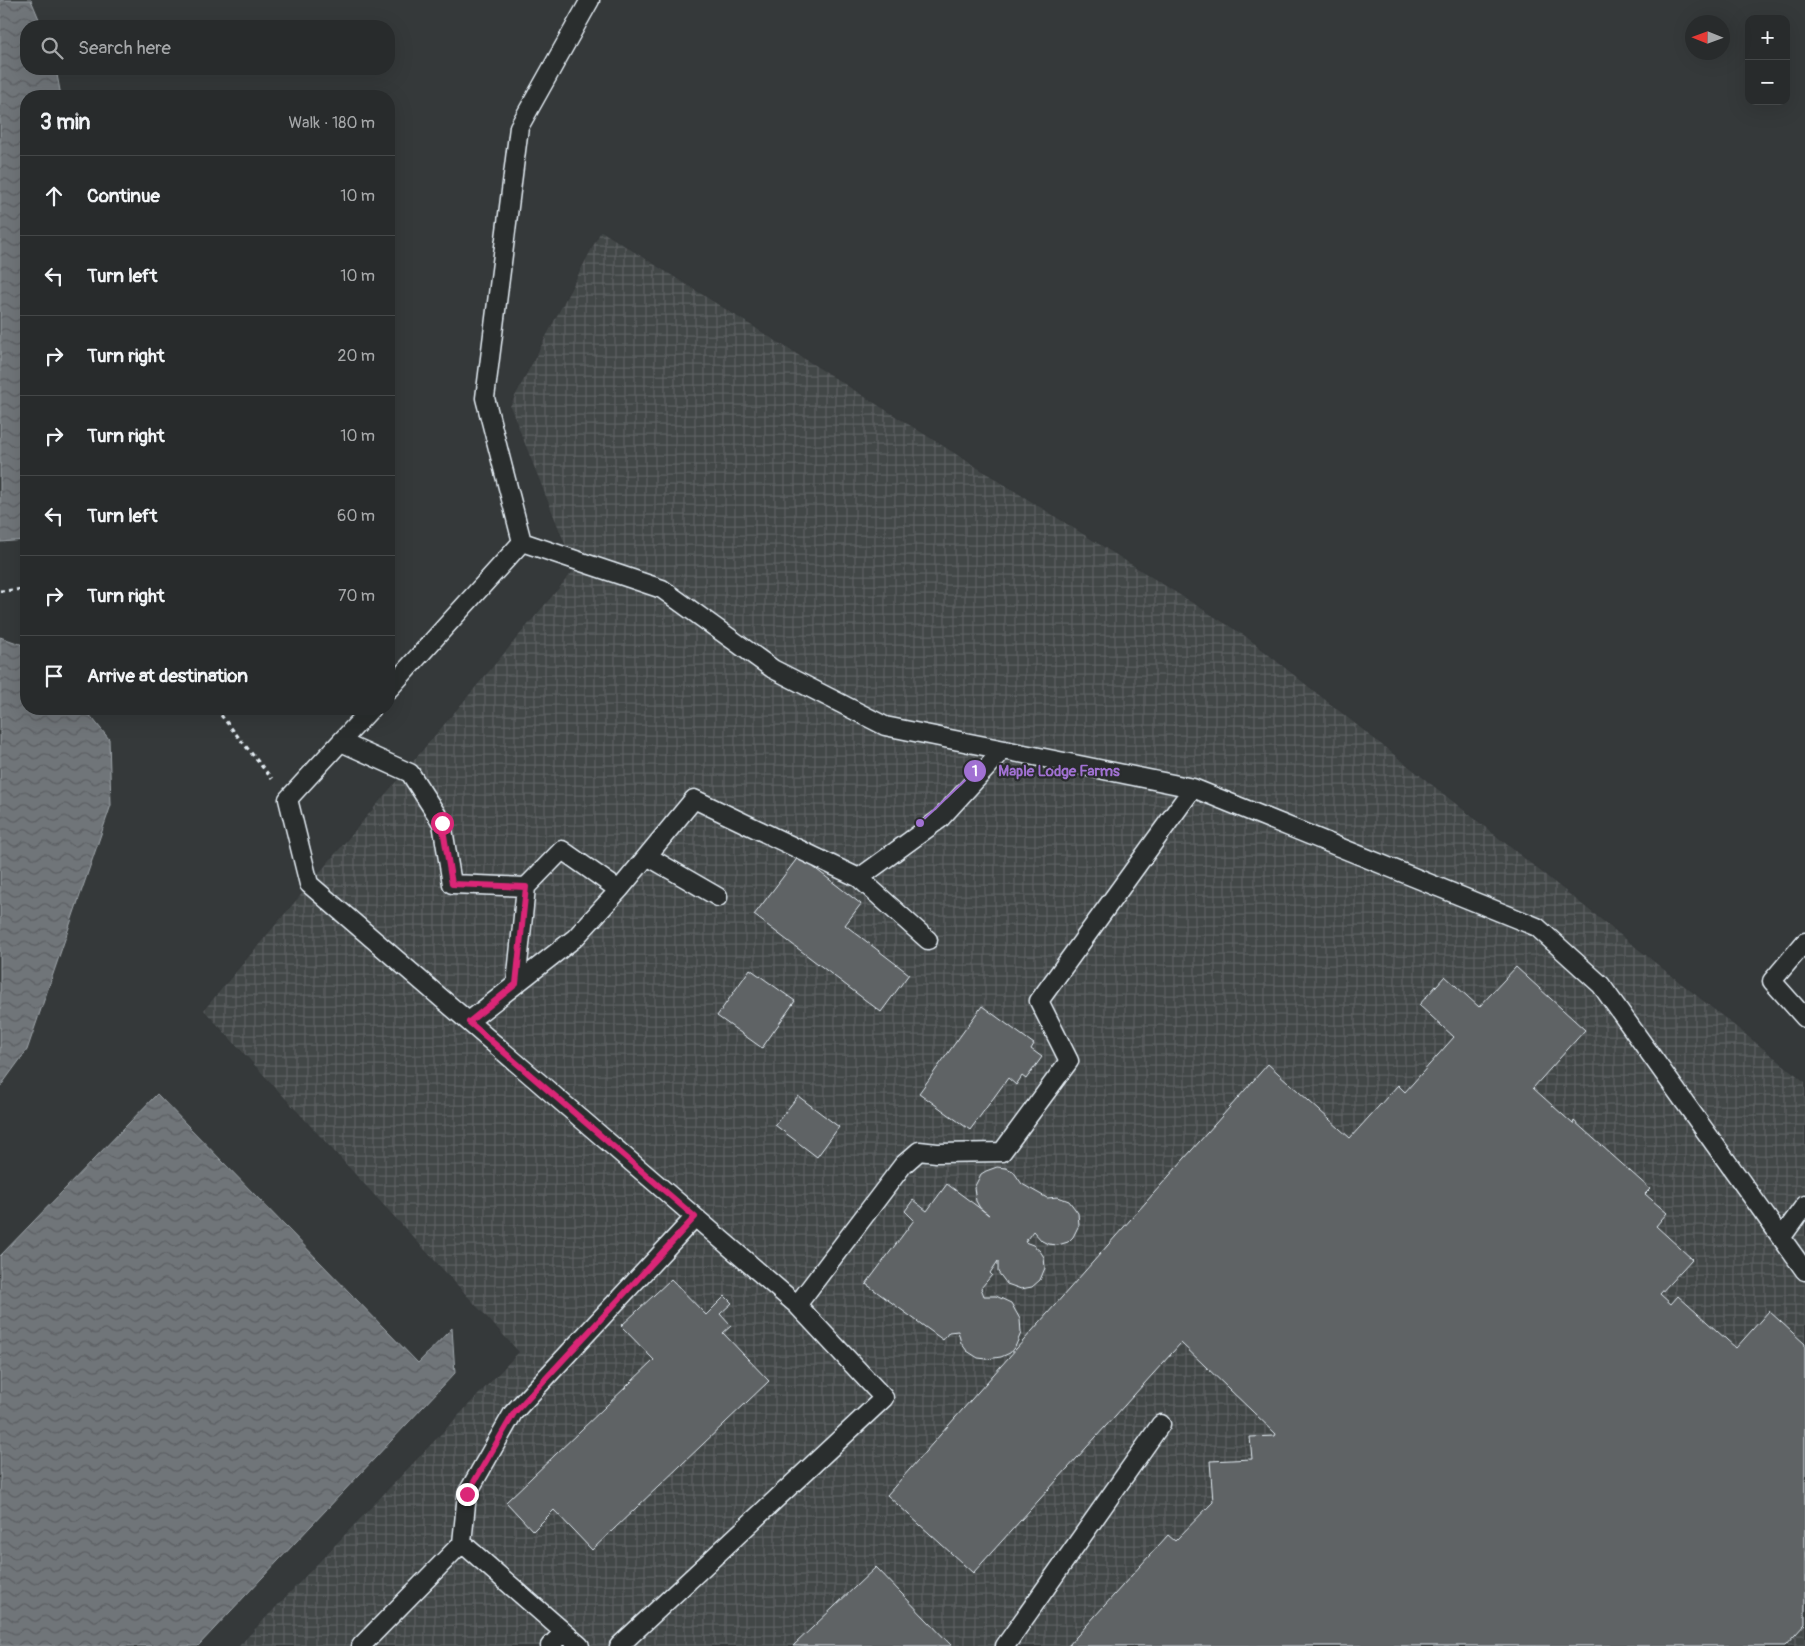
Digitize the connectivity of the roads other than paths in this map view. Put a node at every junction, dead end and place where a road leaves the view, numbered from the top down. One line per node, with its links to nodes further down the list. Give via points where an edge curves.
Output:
1 (590, 0): 2 (lane, via 519,127 485,398)
2 (522, 542): 3 (lane); 6 (lane, via 662,589 773,669 885,726)
3 (395, 682)
4 (366, 715): 5 (lane)
5 (341, 742): 10 (lane, via 410,772 442,823 452,884); 17 (lane, via 288,799 309,884)
6 (1003, 750): 7 (lane); 9 (lane, via 940,819)
7 (1193, 788): 20 (lane, via 1537,928 1601,985); 22 (lane, via 1039,1001 1069,1061 1002,1152 918,1151 903,1165)
8 (647, 856): 9 (lane, via 694,799); 11 (lane); 12 (lane)
9 (858, 878): 13 (lane)
10 (526, 887): 11 (lane, via 562,850); 15 (lane)
11 (619, 890): 15 (lane, via 575,938)
12 (718, 897)
13 (928, 940)
14 (1805, 942): 16 (lane, via 1772,982)
15 (516, 984): 17 (lane)
16 (1805, 1018)
17 (469, 1022): 19 (lane)
18 (1805, 1205): 20 (lane)
19 (695, 1217): 22 (lane); 24 (lane, via 514,1413 467,1494)
20 (1781, 1238): 21 (lane)
21 (1805, 1271)
22 (797, 1305): 29 (lane, via 884,1398)
23 (1161, 1424): 30 (lane)
24 (462, 1543): 25 (lane); 26 (lane)
25 (564, 1632): 27 (lane); 28 (lane)
26 (361, 1646)
27 (550, 1646)
28 (580, 1646)
29 (620, 1646)
30 (1005, 1646)

